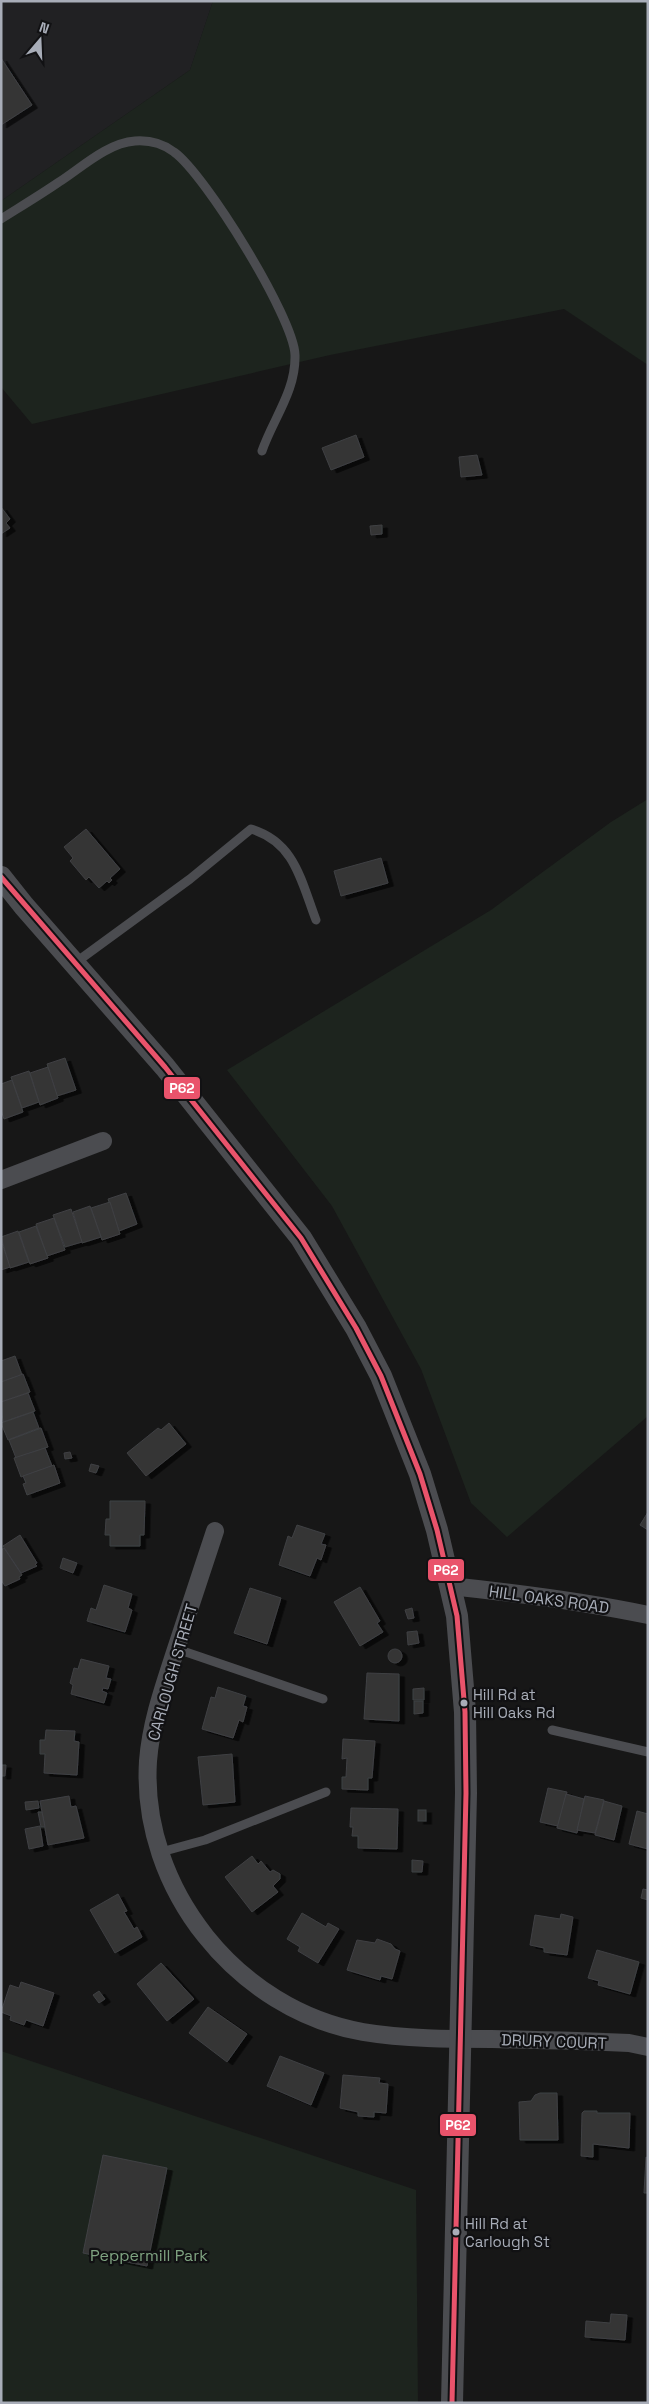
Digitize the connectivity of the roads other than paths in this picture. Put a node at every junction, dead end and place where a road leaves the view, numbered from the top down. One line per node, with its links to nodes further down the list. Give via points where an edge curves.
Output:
1 (1, 219): 2 (lane, via 111,148 132,141 150,141 175,152 249,253 292,338 295,356 287,400)
2 (262, 451)
3 (1, 877): 5 (street)
4 (316, 920): 5 (lane, via 293,858 268,834 251,829 190,879)
5 (75, 963): 9 (street, via 166,1067 301,1238 324,1273 381,1376 402,1424 434,1521)
6 (103, 1141): 7 (street)
7 (1, 1180)
8 (215, 1531): 11 (street, CARLOUGH STREET)
9 (450, 1586): 10 (street, HILL OAKS ROAD, via 590,1603); 17 (street, via 457,1616 465,1712)
10 (648, 1615)
11 (176, 1649): 12 (lane); 16 (street, CARLOUGH STREET, via 153,1726 148,1761 152,1818)
12 (323, 1699)
13 (552, 1730): 14 (lane)
14 (648, 1752)
15 (326, 1792): 16 (lane, via 204,1840)
16 (161, 1852): 17 (street, CARLOUGH STREET, via 178,1895 195,1921 227,1961 263,1991 297,2010 340,2026 383,2034)
17 (461, 2039): 18 (street, DRURY COURT, via 610,2042); 19 (street)
18 (648, 2047)
19 (452, 2403)

